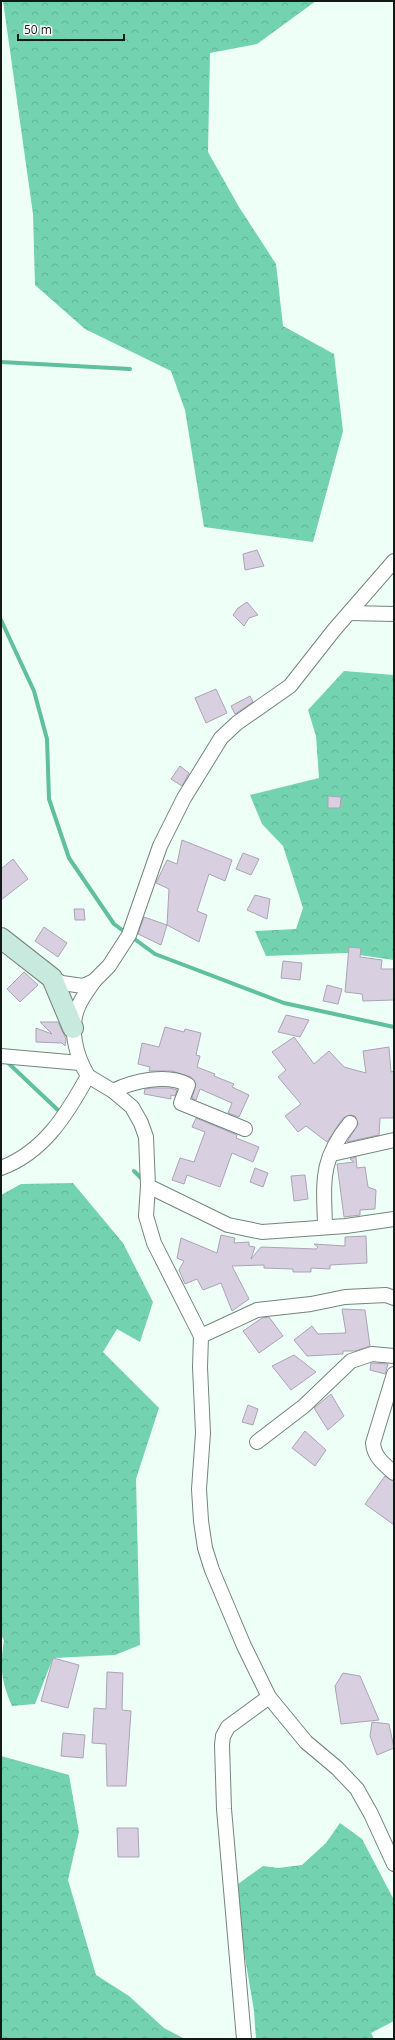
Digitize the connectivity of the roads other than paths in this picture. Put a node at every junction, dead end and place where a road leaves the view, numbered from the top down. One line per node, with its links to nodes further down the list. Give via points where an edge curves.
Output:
1 (394, 561): 2 (street)
2 (349, 613): 3 (street); 6 (street, via 290,686 237,723 221,738 184,798 160,846 129,936 109,966)
3 (394, 614)
4 (1, 938): 5 (street)
5 (52, 978): 6 (street, via 62,983 83,986); 7 (street)
6 (94, 981): 7 (street, via 78,1005)
7 (73, 1028): 9 (street)
8 (1, 1056): 9 (street)
9 (80, 1063): 10 (street)
10 (88, 1076): 11 (street); 16 (street, via 51,1134 27,1156)
11 (113, 1091): 13 (street, via 128,1083 179,1079 188,1085 181,1103); 17 (street, via 132,1107 141,1123 146,1137)
12 (350, 1123): 15 (street)
13 (245, 1129)
14 (394, 1140): 15 (street)
15 (332, 1154): 19 (street, via 324,1171)
16 (1, 1168)
17 (148, 1186): 19 (street, via 228,1225 245,1229 262,1232); 21 (street, via 146,1216 154,1243)
18 (394, 1219): 19 (street)
19 (325, 1227)
20 (394, 1298): 21 (street, via 386,1295 345,1297 257,1310)
21 (200, 1336): 26 (street, via 203,1433 199,1489 200,1521 205,1548 244,1646)
22 (394, 1356): 24 (street, via 372,1354 351,1361 304,1406)
23 (394, 1374): 25 (street, via 373,1443 379,1458)
24 (257, 1442)
25 (394, 1473)
26 (269, 1697): 27 (street, via 306,1742 357,1789); 28 (street, via 228,1727 222,1745 224,1809)
27 (394, 1864)
28 (244, 2039)

